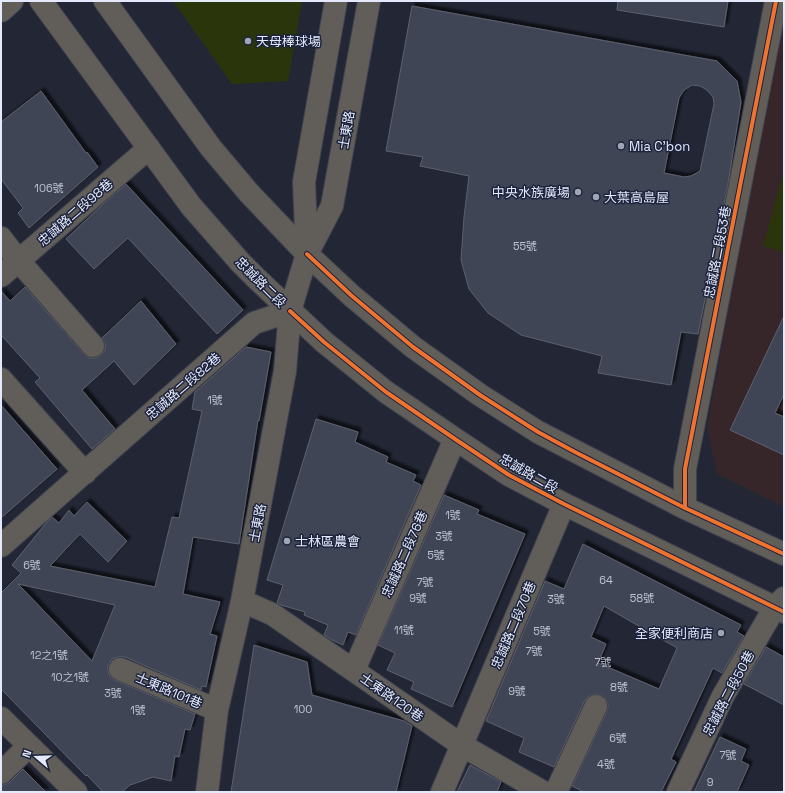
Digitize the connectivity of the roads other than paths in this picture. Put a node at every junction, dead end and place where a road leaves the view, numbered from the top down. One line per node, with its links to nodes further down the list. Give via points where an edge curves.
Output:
1 (12, 1): 7 (street)
2 (41, 1): 8 (street, 忠誠路二段)
3 (105, 1): 10 (street, via 211,148 249,193)
4 (336, 1): 10 (street, 士東路, via 304,182)
5 (369, 1): 10 (street, 士東路, via 332,206)
6 (776, 1): 19 (street, 忠誠路二段53巷, via 685,469)
7 (1, 11)
8 (149, 148): 11 (street, 忠誠路二段98巷); 13 (street, 忠誠路二段, via 191,206 235,257)
9 (1, 238): 11 (street)
10 (307, 254): 13 (street, 士東路); 19 (street, via 413,347 480,396 538,432)
11 (18, 260): 12 (street, 忠誠路二段98巷); 14 (street)
12 (1, 276)
13 (290, 311): 16 (street, 忠誠路二段, via 386,392); 17 (street, 忠誠路二段82巷, via 254,324); 22 (street, 士東路, via 285,371)
14 (93, 346)
15 (1, 379): 17 (street)
16 (455, 439): 18 (street, 忠誠路二段, via 509,475); 25 (street, 忠誠路二段76巷)
17 (84, 472): 20 (street, 忠誠路二段82巷)
18 (564, 504): 23 (street, 忠誠路二段); 30 (street, 忠誠路二段70巷)
19 (684, 508): 21 (street)
20 (1, 546)
21 (784, 554)
22 (242, 601): 25 (street, 士東路120巷, via 272,614); 27 (street, 士東路)
23 (781, 606): 37 (street, 忠誠路二段50巷, via 723,696)
24 (120, 669): 27 (street, 士東路101巷)
25 (354, 670): 30 (street, 士東路120巷)
26 (596, 706): 36 (street)
27 (217, 710): 32 (street, 士東路)
28 (1, 718): 29 (street)
29 (29, 746): 31 (street); 33 (street)
30 (463, 746): 34 (street, 忠誠路二段70巷); 35 (street, 士東路120巷)
31 (1, 773)
32 (204, 786)
33 (76, 792)
34 (442, 792)
35 (543, 792)
36 (556, 792)
37 (678, 792)

